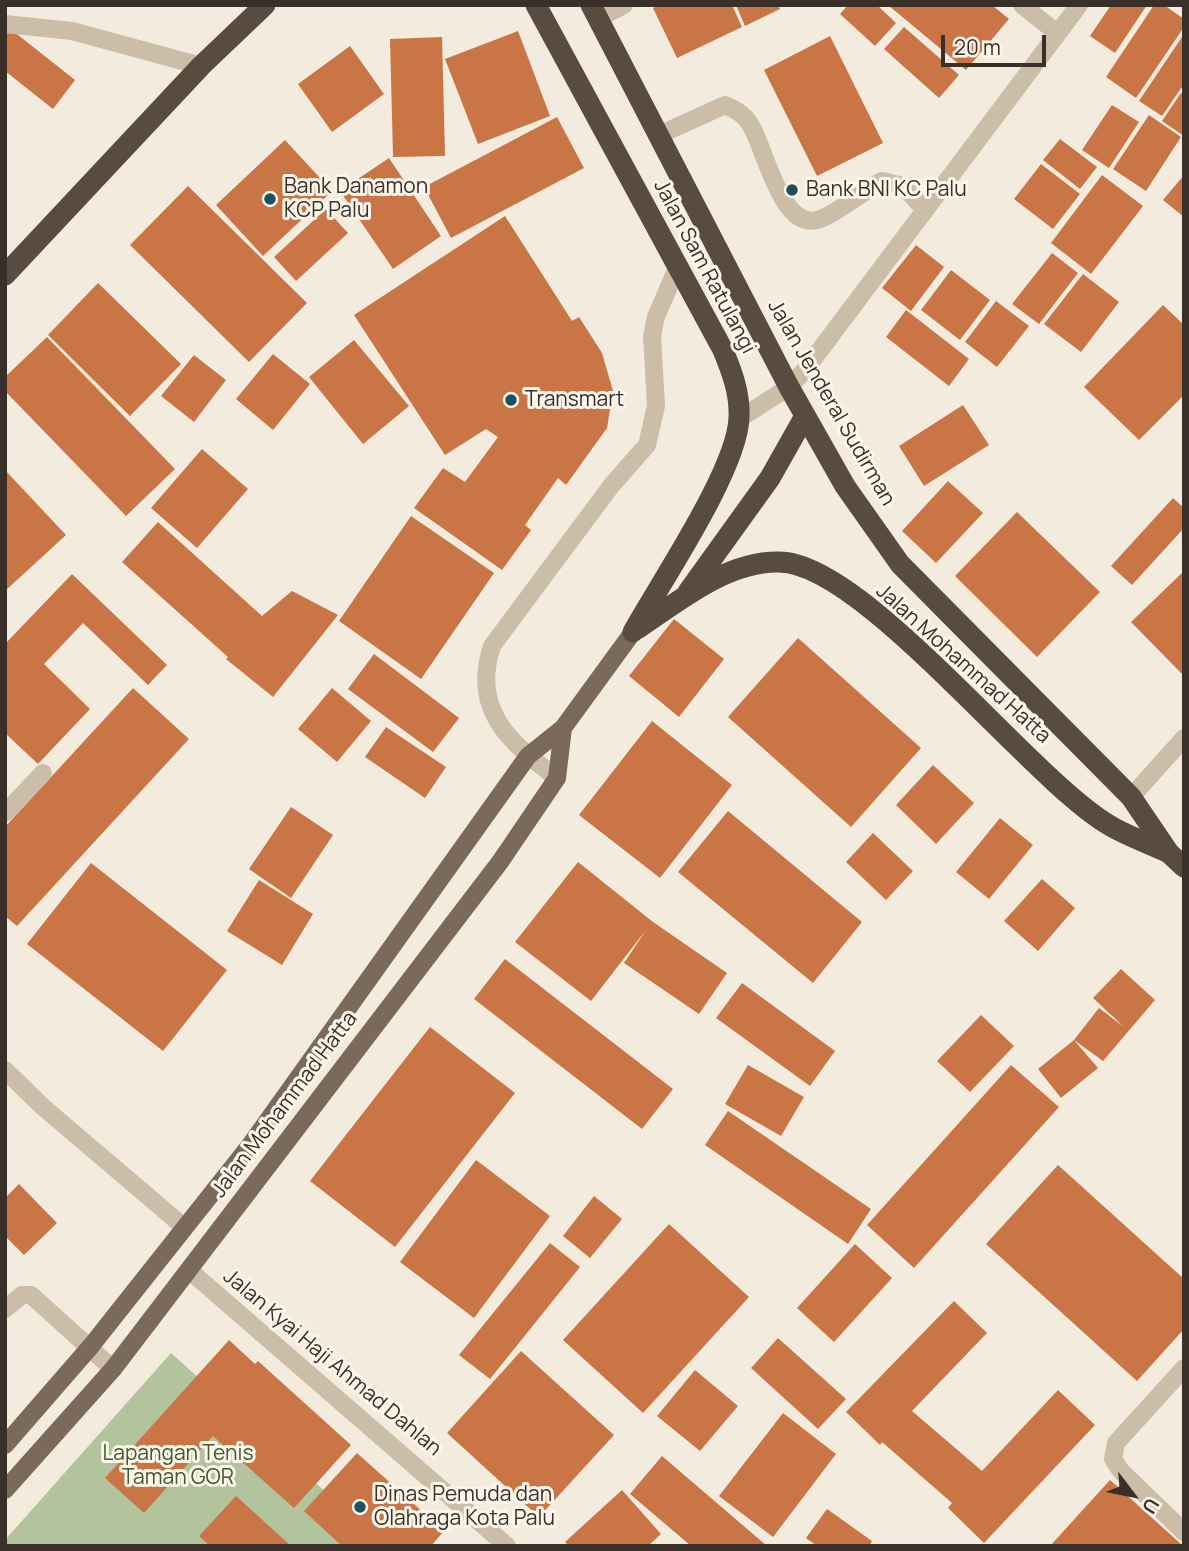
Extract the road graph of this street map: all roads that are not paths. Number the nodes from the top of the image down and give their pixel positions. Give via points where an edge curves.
1 (265, 5) edge
2 (536, 5) edge
3 (624, 5) edge
4 (1022, 5) edge
5 (1079, 5) edge
6 (595, 12) edge
7 (5, 24) edge
8 (1057, 33) junction
9 (201, 66) junction
10 (659, 135) junction
11 (925, 210) junction
12 (677, 268) junction
13 (5, 275) edge
14 (789, 387) junction
15 (805, 416) junction
16 (739, 419) junction
17 (685, 597) junction
18 (633, 632) junction
19 (563, 728) junction
20 (1184, 738) edge
21 (528, 756) junction
22 (43, 773) dead end
23 (557, 778) junction
24 (1131, 797) junction
25 (5, 813) edge
26 (1176, 860) edge
27 (5, 1070) edge
28 (184, 1227) junction
29 (190, 1271) junction
30 (5, 1309) edge
31 (91, 1346) junction
32 (1184, 1368) edge
33 (113, 1369) junction
34 (5, 1446) edge
35 (5, 1490) edge
36 (1184, 1532) edge
37 (507, 1546) edge

1 - 9 highway
2 - 12 highway, Jalan Sam Ratulangi
3 - 6 street
4 - 8 street
5 - 8 street
6 - 10 highway, Jalan Jenderal Sudirman
7 - 9 street via 72,31
8 - 11 street
9 - 13 highway
10 - 11 street via 725,106 741,112 751,125 785,205 801,219 817,220 882,181 903,186
10 - 14 highway, Jalan Jenderal Sudirman
11 - 14 street
12 - 16 highway, Jalan Sam Ratulangi via 723,350 737,385
12 - 21 street via 652,336 656,405 647,445 492,646 485,669 486,696 493,717
14 - 15 highway, Jalan Jenderal Sudirman
14 - 16 street
15 - 17 highway via 770,478
15 - 24 highway, Jalan Jenderal Sudirman via 845,486 900,564
16 - 18 highway, Jalan Sam Ratulangi via 719,482
17 - 18 highway, Jalan Mohammad Hatta
17 - 26 highway, Jalan Mohammad Hatta via 745,565 764,562 783,561 834,582 888,623 1047,774 1108,825
18 - 19 main road, Jalan Mohammad Hatta
19 - 21 main road, Jalan Mohammad Hatta
19 - 23 main road, Jalan Mohammad Hatta
20 - 24 street
21 - 23 street
21 - 28 main road, Jalan Mohammad Hatta via 251,1144
22 - 25 street
23 - 29 main road, Jalan Mohammad Hatta via 500,862
24 - 26 highway, Jalan Jenderal Sudirman
27 - 28 street
28 - 31 main road, Jalan Mohammad Hatta
29 - 33 main road, Jalan Mohammad Hatta
29 - 37 street, Jalan Kyai Haji Ahmad Dahlan
30 - 31 street via 22,1295 31,1295
31 - 33 street
31 - 34 main road, Jalan Mohammad Hatta
32 - 36 street via 1116,1443 1113,1458
33 - 35 main road, Jalan Mohammad Hatta

